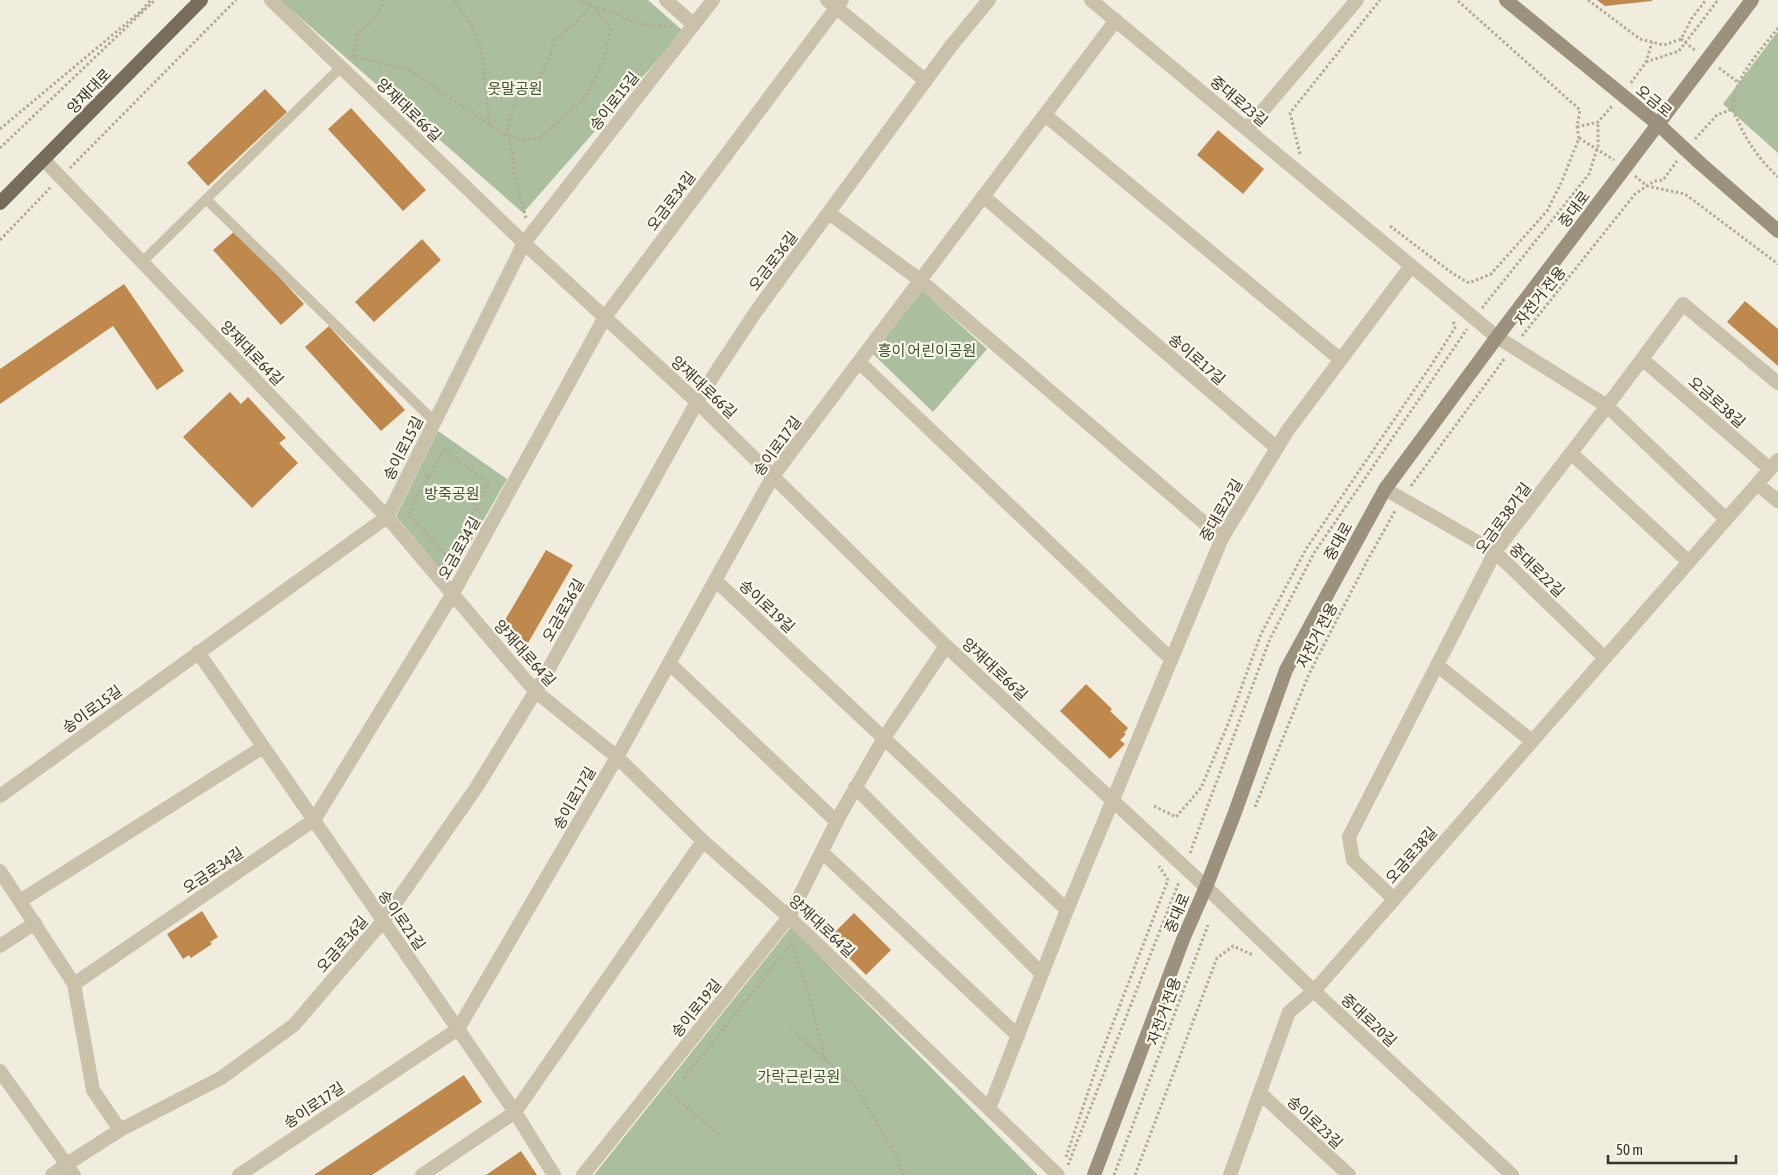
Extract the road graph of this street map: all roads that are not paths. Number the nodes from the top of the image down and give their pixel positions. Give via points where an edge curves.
1 (201, 0) edge
2 (271, 0) edge
3 (666, 0) edge
4 (713, 0) edge
5 (989, 0) edge
6 (1091, 0) edge
7 (1357, 0) edge
8 (1506, 0) edge
9 (1752, 0) edge
10 (835, 2) edge
11 (1116, 20) junction
12 (694, 25) junction
13 (341, 67) junction
14 (926, 81) junction
15 (1045, 115) junction
16 (1658, 125) junction
17 (1247, 129) junction
18 (44, 160) junction
19 (983, 196) junction
20 (207, 200) junction
21 (0, 203) edge
22 (829, 212) junction
23 (1778, 230) edge
24 (527, 238) junction
25 (143, 261) junction
26 (1411, 266) junction
27 (920, 280) junction
28 (605, 317) junction
29 (1498, 337) junction
30 (1642, 359) junction
31 (1340, 360) junction
32 (859, 362) junction
33 (1778, 384) edge
34 (697, 402) junction
35 (1607, 406) junction
36 (434, 421) junction
37 (1276, 448) junction
38 (1571, 453) junction
39 (1774, 464) edge
40 (773, 476) junction
41 (1757, 484) junction
42 (1385, 489) junction
43 (1778, 501) edge
44 (387, 517) junction
45 (1726, 519) junction
46 (1222, 538) junction
47 (1495, 552) junction
48 (1689, 562) junction
49 (715, 580) junction
50 (452, 595) junction
51 (946, 646) junction
52 (198, 652) junction
53 (1605, 658) junction
54 (1171, 659) junction
55 (669, 663) junction
56 (1437, 664) junction
57 (535, 691) junction
58 (884, 738) junction
59 (1532, 741) junction
60 (263, 747) junction
61 (617, 757) junction
62 (855, 787) junction
63 (0, 796) edge
64 (1113, 800) junction
65 (314, 820) junction
66 (837, 822) junction
67 (703, 840) junction
68 (822, 852) junction
69 (0, 871) edge
70 (1206, 886) junction
71 (1394, 899) junction
72 (20, 901) junction
73 (1067, 910) junction
74 (790, 917) junction
75 (384, 921) junction
76 (35, 923) junction
77 (0, 946) edge
78 (1042, 974) junction
79 (74, 984) junction
80 (1314, 991) junction
81 (458, 1029) junction
82 (1018, 1036) junction
83 (0, 1071) edge
84 (1260, 1093) junction
85 (989, 1109) junction
86 (515, 1112) junction
87 (120, 1130) junction
88 (70, 1170) edge
89 (52, 1175) edge
90 (239, 1175) edge
91 (422, 1175) edge
92 (554, 1175) edge
93 (584, 1175) edge
94 (1058, 1175) edge
95 (1094, 1175) edge
96 (1230, 1175) edge
97 (1349, 1175) edge
98 (1512, 1175) edge

1 - 18 main road, 양재대로
2 - 13 street, 양재대로66길
3 - 12 street
4 - 12 street, 송이로15길
5 - 14 street, 오금로36길
6 - 11 street, 중대로23길
7 - 17 street
8 - 16 main road, 오금로
9 - 16 main road, 중대로
10 - 14 street
10 - 28 street, 오금로34길
11 - 15 street, 송이로17길
11 - 17 street, 중대로23길
12 - 24 street, 송이로15길
13 - 20 lane
13 - 24 street, 양재대로66길
14 - 22 street, 오금로36길
15 - 19 street, 송이로17길
15 - 31 street
16 - 23 main road, 오금로
16 - 29 main road, 중대로
17 - 26 street, 중대로23길
18 - 21 main road, 양재대로
18 - 25 street, 양재대로64길
19 - 27 street, 송이로17길
19 - 37 street, 송이로17길
20 - 25 lane
20 - 36 lane
22 - 27 street
22 - 34 street, 오금로36길 via 757,310
24 - 28 street, 양재대로66길
24 - 36 street, 송이로15길
25 - 44 street, 양재대로64길
26 - 29 street, 중대로23길
26 - 31 street, 중대로23길
27 - 32 street, 송이로17길
27 - 46 street
28 - 34 street, 양재대로66길
28 - 50 street, 오금로34길
29 - 35 street, 중대로23길
29 - 42 main road, 중대로
30 - 33 street, 오금로38가길 via 1682,304
30 - 35 street, 오금로38가길
30 - 39 street, 오금로38길
31 - 37 street, 중대로23길
32 - 40 street, 송이로17길
32 - 54 street
34 - 40 street, 양재대로66길
34 - 57 street, 오금로36길
35 - 38 street, 오금로38가길
35 - 45 street
36 - 44 street, 송이로15길
37 - 46 street, 중대로23길
38 - 47 street, 오금로38가길
38 - 48 street
39 - 41 street, 오금로38길
40 - 49 street, 송이로17길
40 - 51 street, 양재대로66길
41 - 43 street
41 - 45 street, 오금로38길
42 - 47 street, 중대로22길
42 - 70 main road, 중대로 via 1286,670
44 - 50 street, 양재대로64길
44 - 52 street, 송이로15길
45 - 48 street, 오금로38길
46 - 54 street, 중대로23길
47 - 53 street, 중대로22길
47 - 56 street, 오금로38가길
48 - 53 street, 오금로38길
49 - 55 street, 송이로17길
49 - 58 street, 송이로19길
50 - 57 street, 양재대로64길
50 - 65 street, 오금로34길
51 - 58 street, 송이로19길
51 - 64 street, 양재대로66길
52 - 60 street, 송이로21길
52 - 63 street, 송이로15길
53 - 59 street, 오금로38길
54 - 64 street, 중대로23길
55 - 61 street, 송이로17길
55 - 66 street
56 - 59 street
56 - 71 street, 오금로38가길 via 1349,837 1352,860
57 - 61 street, 양재대로64길
57 - 75 street, 오금로36길 via 476,788
58 - 62 street, 송이로19길
58 - 73 street, 송이로19길
59 - 71 street, 오금로38길
60 - 65 street, 송이로21길
60 - 72 street
61 - 67 street, 양재대로64길
61 - 81 street, 송이로17길
62 - 66 street, 송이로19길
62 - 78 street
64 - 70 street, 양재대로66길
64 - 73 street
65 - 75 street, 송이로21길
65 - 79 street, 오금로34길
66 - 68 street, 송이로19길
67 - 74 street, 양재대로64길
67 - 86 street
68 - 74 street, 송이로19길
68 - 82 street
69 - 72 street
70 - 80 street, 중대로20길
70 - 95 main road, 중대로 via 1180,946
71 - 80 street, 오금로38길
72 - 76 street
73 - 78 street
74 - 85 street, 양재대로64길
74 - 93 street, 송이로19길
75 - 81 street, 송이로21길
75 - 87 street, 오금로36길 via 294,1025 221,1078
76 - 77 street
76 - 79 street
78 - 82 street
79 - 87 street via 93,1090
80 - 84 street via 1289,1012
80 - 98 street, 중대로20길
81 - 86 street, 송이로21길
81 - 90 street, 송이로17길
82 - 85 street
83 - 88 street
84 - 96 street
84 - 97 street, 송이로23길
85 - 94 street, 양재대로64길
86 - 91 street
86 - 92 street, 송이로21길
87 - 88 street, 오금로36길
88 - 89 street, 오금로36길

